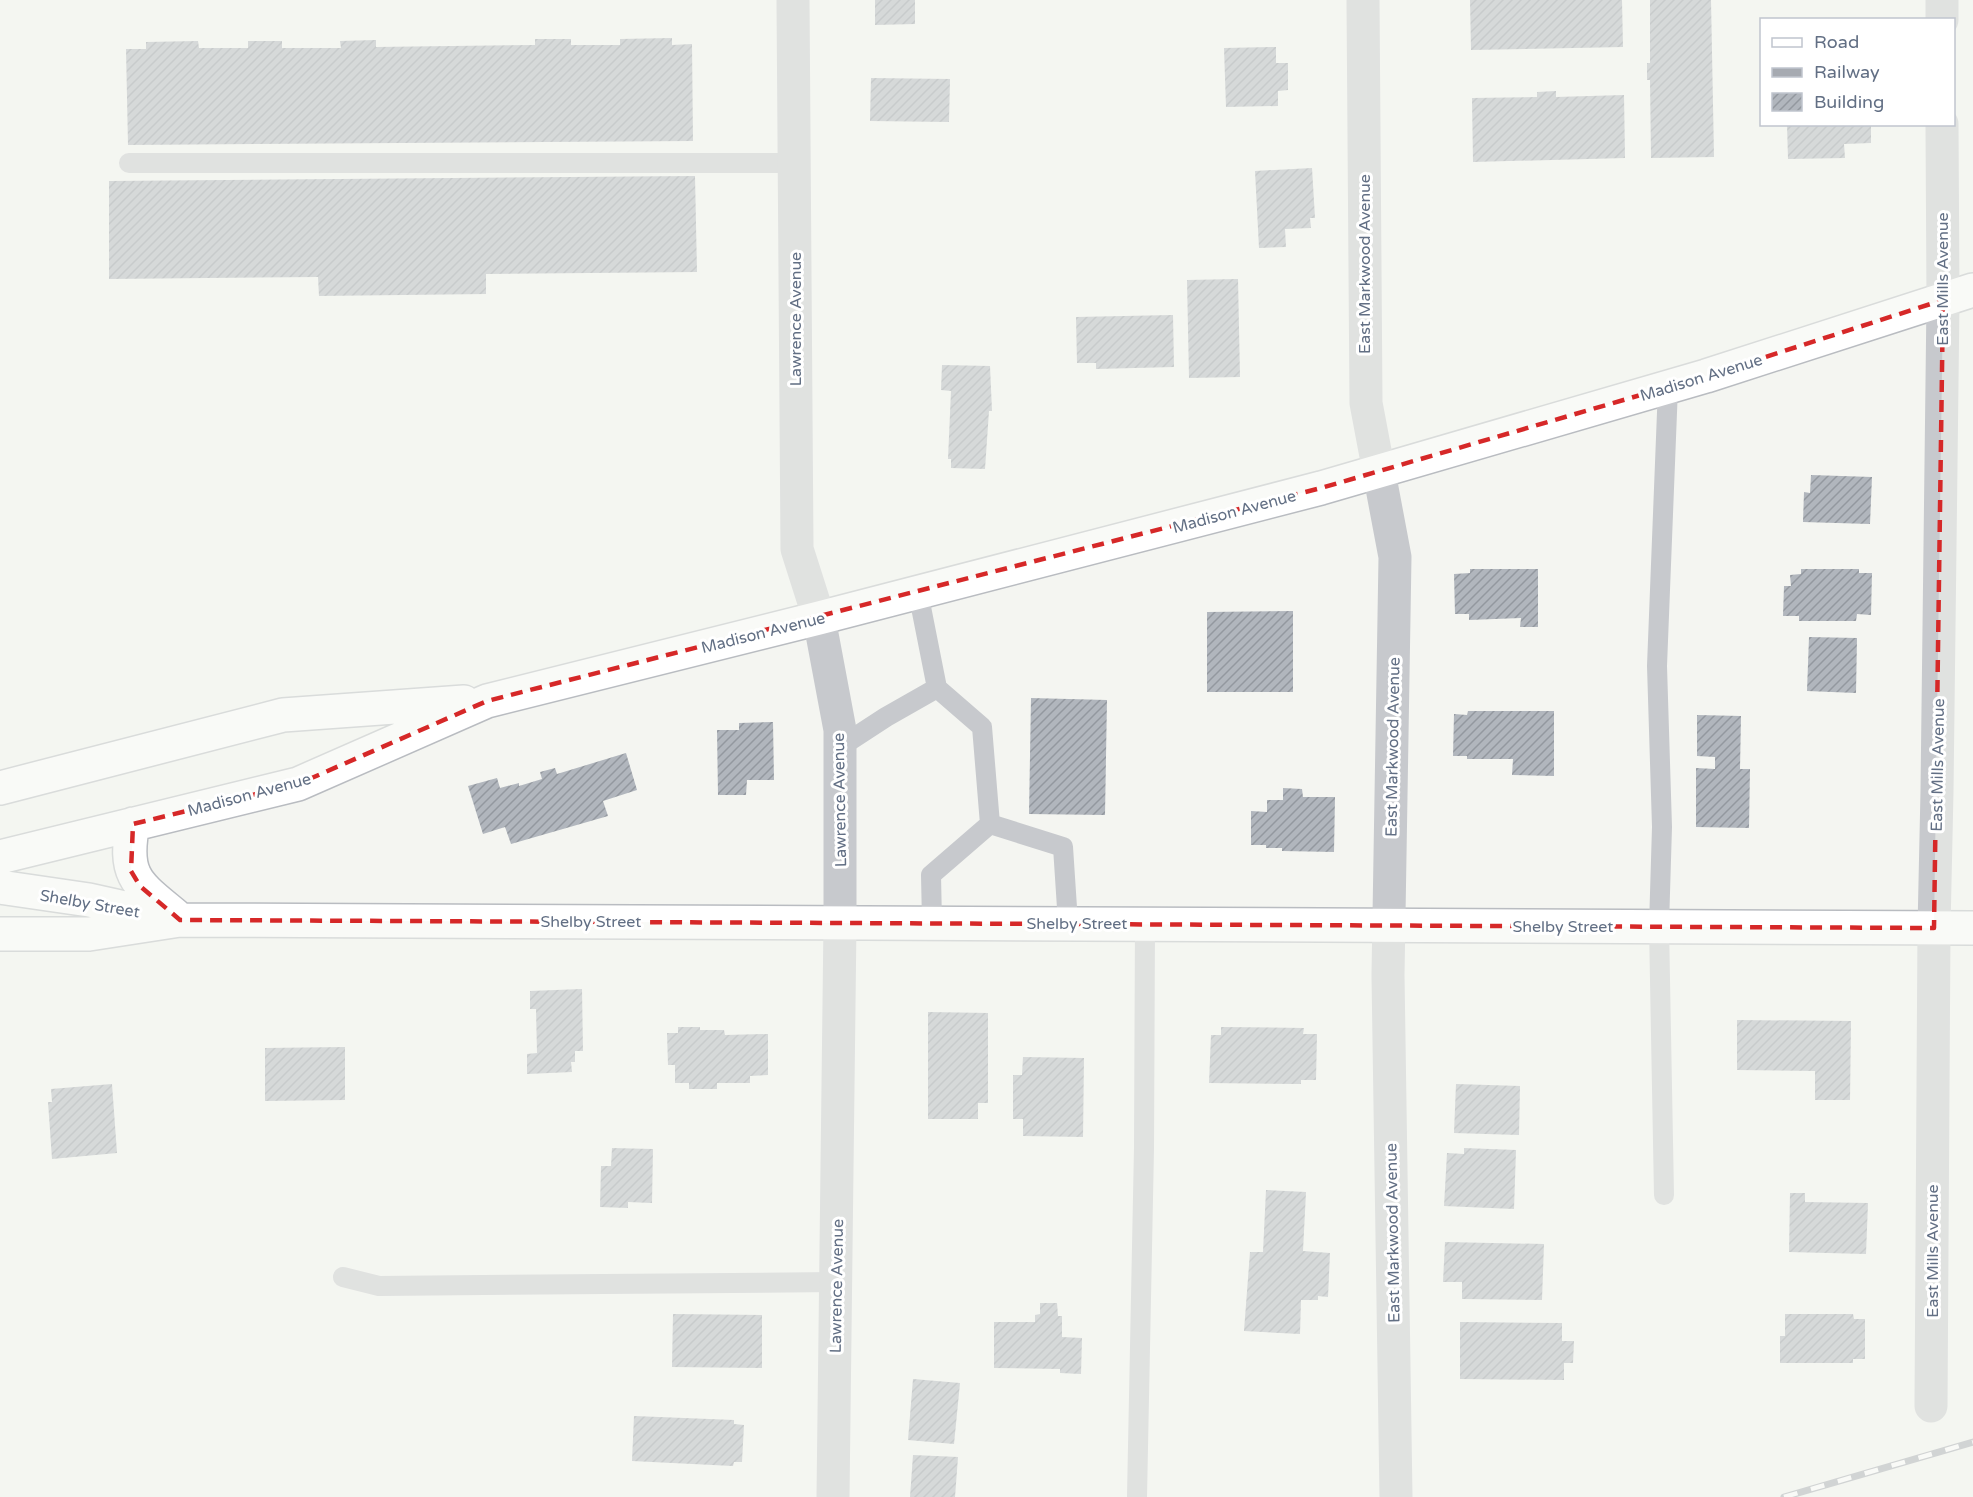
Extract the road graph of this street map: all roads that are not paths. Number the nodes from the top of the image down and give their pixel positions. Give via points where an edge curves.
1 (793, 0) edge
2 (1363, 0) edge
3 (1942, 0) edge
4 (1942, 18) edge
5 (1942, 126) edge
6 (129, 162) dead end
7 (794, 163) junction
8 (1958, 295) edge
9 (1668, 387) junction
10 (1378, 472) junction
11 (918, 592) junction
12 (819, 618) junction
13 (937, 688) junction
14 (487, 701) junction
15 (840, 747) junction
16 (0, 788) edge
17 (132, 824) junction
18 (990, 824) junction
19 (0, 857) edge
20 (0, 887) edge
21 (180, 920) junction
22 (840, 922) junction
23 (932, 922) junction
24 (1068, 923) junction
25 (1145, 924) junction
26 (1390, 925) junction
27 (1659, 926) junction
28 (1934, 928) junction
29 (1973, 928) edge
30 (0, 934) edge
31 (1664, 1195) dead end
32 (343, 1277) dead end
33 (836, 1282) junction
34 (1931, 1406) dead end
35 (833, 1497) edge
36 (1137, 1497) edge
37 (1396, 1497) edge

1 - 7 street, Lawrence Avenue
2 - 10 street, East Markwood Avenue via 1366,403
3 - 4 street
5 - 8 street, East Mills Avenue
6 - 7 lane
7 - 12 street, Lawrence Avenue via 797,549
8 - 9 main road, Madison Avenue
8 - 28 street, East Mills Avenue
9 - 10 main road, Madison Avenue
9 - 27 lane via 1657,666 1662,827
10 - 11 main road, Madison Avenue
10 - 26 street, East Markwood Avenue via 1395,557
11 - 12 main road, Madison Avenue
11 - 13 lane
12 - 14 main road, Madison Avenue
12 - 15 street, Lawrence Avenue
13 - 15 lane
13 - 18 lane via 982,727
14 - 16 main road, Madison Avenue via 283,715
14 - 17 main road, Madison Avenue via 298,784
15 - 22 street, Lawrence Avenue
17 - 19 main road, Madison Avenue
17 - 21 main road via 128,856 131,871 140,886
18 - 23 lane via 932,875
18 - 24 lane via 1064,847
20 - 21 main road, Shelby Street via 89,900
21 - 22 main road, Shelby Street
21 - 30 main road, Shelby Street via 89,934
22 - 23 main road, Shelby Street
22 - 33 street, Lawrence Avenue
23 - 24 main road, Shelby Street
24 - 25 main road, Shelby Street
25 - 26 main road, Shelby Street
25 - 36 lane
26 - 27 main road, Shelby Street
26 - 37 street, East Markwood Avenue
27 - 28 main road, Shelby Street
27 - 31 lane
28 - 29 main road, Shelby Street
28 - 34 street, East Mills Avenue
32 - 33 lane via 378,1286
33 - 35 street, Lawrence Avenue

